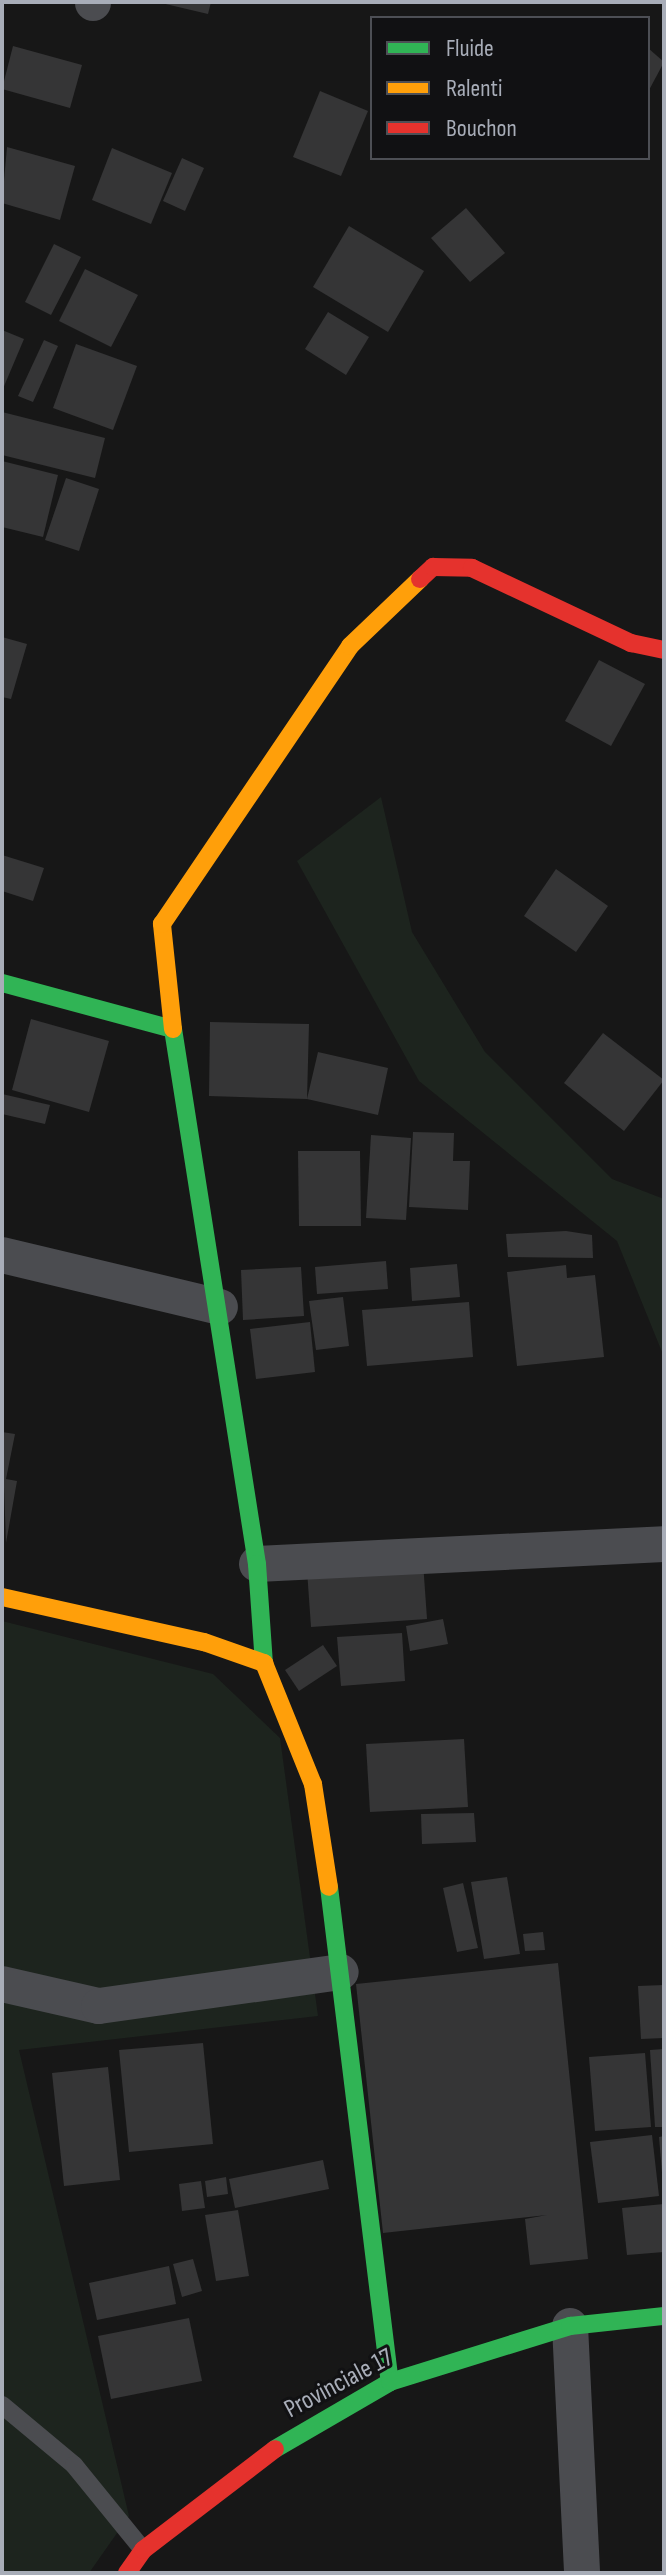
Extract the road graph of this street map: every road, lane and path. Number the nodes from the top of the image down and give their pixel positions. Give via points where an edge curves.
1 (664, 650) edge
2 (2, 983) edge
3 (173, 1029) junction
4 (2, 1255) edge
5 (220, 1307) junction
6 (664, 1544) edge
7 (257, 1564) junction
8 (2, 1597) edge
9 (264, 1663) junction
10 (341, 1972) junction
11 (2, 1984) edge
12 (664, 2316) edge
13 (570, 2326) junction
14 (390, 2382) junction
15 (2, 2405) edge
16 (143, 2550) junction
17 (127, 2573) edge
18 (582, 2573) edge

1 - 3 street via 631,643 472,568 433,567 350,646 162,924
2 - 3 street
3 - 5 street
4 - 5 street
5 - 7 street
6 - 7 street
7 - 9 street
8 - 9 street via 204,1642
9 - 10 street via 313,1784
10 - 11 street via 99,2006
10 - 14 street via 352,2117
12 - 13 street, Provinciale 17
13 - 14 street, Provinciale 17
13 - 18 street
14 - 16 street, Provinciale 17 via 258,2459
15 - 16 lane via 74,2465
16 - 17 street, Provinciale 17

